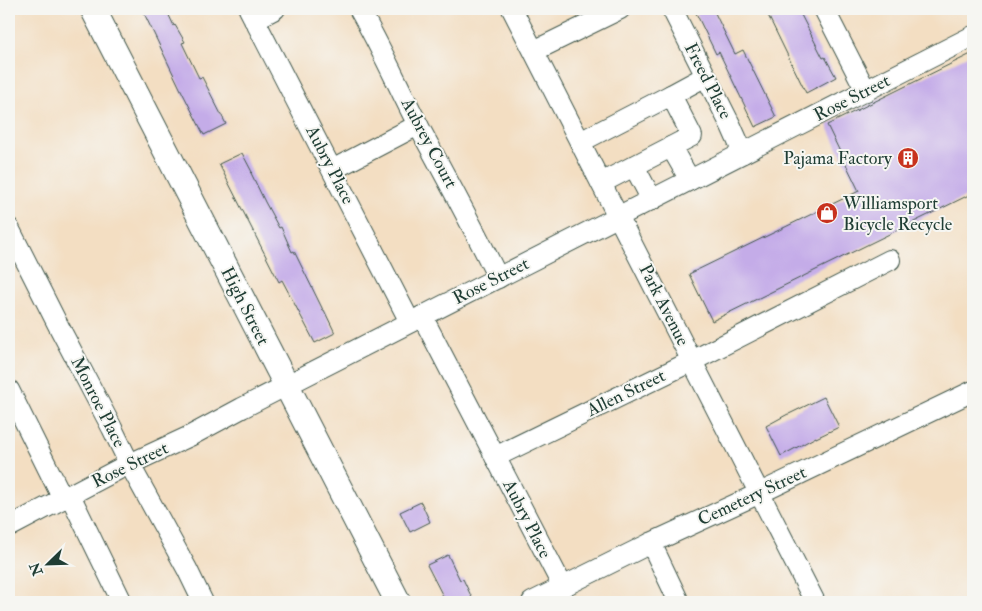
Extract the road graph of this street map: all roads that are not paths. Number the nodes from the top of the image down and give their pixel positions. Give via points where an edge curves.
1 (93, 9) edge
2 (275, 9) edge
3 (359, 9) edge
4 (512, 9) edge
5 (620, 9) edge
6 (672, 9) edge
7 (824, 9) edge
8 (252, 14) edge
9 (973, 36) edge
10 (534, 51) junction
11 (706, 76) junction
12 (866, 91) junction
13 (671, 96) junction
14 (418, 124) junction
15 (580, 142) junction
16 (671, 147) junction
17 (744, 153) junction
18 (634, 166) junction
19 (332, 170) junction
20 (690, 180) junction
21 (601, 183) junction
22 (652, 200) junction
23 (618, 217) junction
24 (9, 228) edge
25 (890, 260) dead end
26 (498, 278) junction
27 (416, 319) junction
28 (692, 361) junction
29 (286, 385) junction
30 (9, 390) edge
31 (973, 391) edge
32 (495, 457) junction
33 (130, 465) junction
34 (760, 493) junction
35 (67, 497) junction
36 (9, 527) edge
37 (651, 543) junction
38 (563, 587) junction
39 (122, 602) edge
40 (203, 602) edge
41 (398, 602) edge
42 (532, 602) edge
43 (679, 602) edge
44 (815, 602) edge

1 - 29 main road, High Street
2 - 8 street
3 - 14 street, Aubrey Court
4 - 10 street, Park Avenue
5 - 10 street
6 - 11 street, Freed Place
7 - 12 street
8 - 19 street, Aubry Place
9 - 12 street, Rose Street
10 - 15 street, Park Avenue
11 - 13 street
11 - 17 street, Freed Place
12 - 17 street, Rose Street
13 - 15 street
13 - 16 street via 692,136
14 - 19 street
14 - 26 street, Aubrey Court
15 - 21 street, Park Avenue
16 - 18 street
16 - 20 street
17 - 20 street, Rose Street
18 - 21 street
18 - 22 street
19 - 27 street, Aubry Place
20 - 22 street, Rose Street
21 - 23 street, Park Avenue
22 - 23 street, Rose Street
23 - 26 street, Rose Street
23 - 28 street, Park Avenue
24 - 33 street, Monroe Place
25 - 28 street, Allen Street
26 - 27 street, Rose Street
27 - 29 street, Rose Street
27 - 32 street, Aubry Place
28 - 32 street, Allen Street
28 - 34 street, Park Avenue
29 - 33 street, Rose Street
29 - 41 main road, High Street
30 - 35 street
31 - 34 street, Cemetery Street
32 - 38 street, Aubry Place
33 - 35 street, Rose Street
33 - 40 street, Monroe Place
34 - 37 street, Cemetery Street
34 - 44 street, Park Avenue
35 - 36 street, Rose Street
35 - 39 street
37 - 38 street, Cemetery Street
37 - 43 street
38 - 42 street, Cemetery Street

